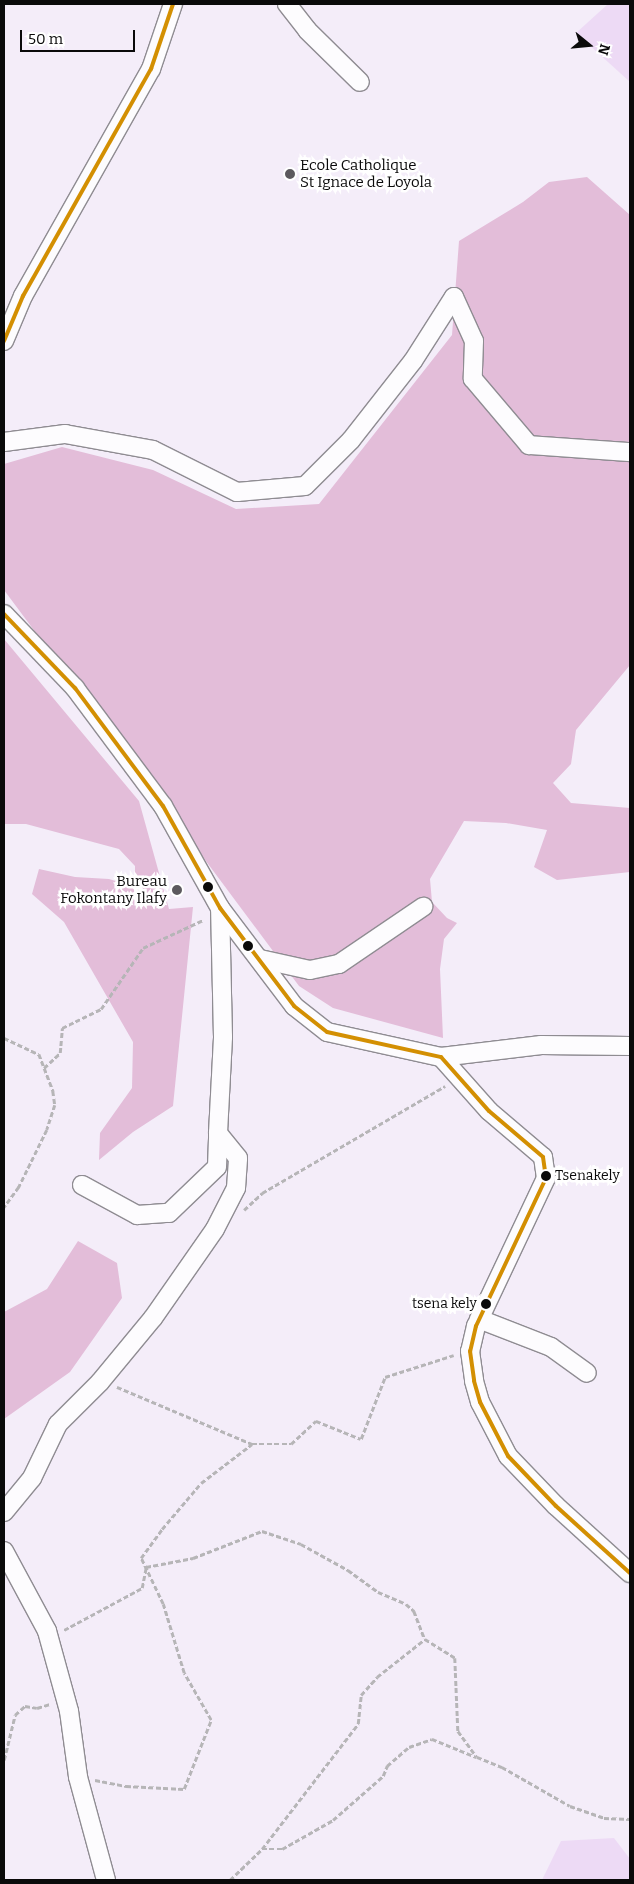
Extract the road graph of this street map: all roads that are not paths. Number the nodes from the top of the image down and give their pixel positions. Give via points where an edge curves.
1 (173, 4) edge
2 (287, 4) edge
3 (360, 82) dead end
4 (4, 340) edge
5 (4, 442) edge
6 (630, 452) edge
7 (4, 614) edge
8 (423, 907) dead end
9 (220, 908) junction
10 (260, 960) junction
11 (630, 1046) edge
12 (440, 1057) junction
13 (218, 1133) junction
14 (82, 1185) dead end
15 (479, 1319) junction
16 (587, 1373) dead end
17 (4, 1512) edge
18 (4, 1551) edge
19 (630, 1573) edge
20 (106, 1880) edge

1 - 4 street via 152,69 23,296
2 - 3 street via 307,30
5 - 6 street via 65,434 153,450 237,492 304,486 351,440 413,361 454,297 474,341 473,379 528,445
7 - 9 street via 75,688 163,806
8 - 10 street via 339,964 310,970
9 - 10 street
9 - 13 street via 223,1037
10 - 12 street via 294,1006 327,1032
11 - 12 street via 541,1045
12 - 15 street via 489,1111 543,1157 546,1178
13 - 14 street via 217,1167 168,1213 137,1215
13 - 17 street via 238,1158 236,1188 215,1229 153,1318 100,1382 58,1424 32,1478
15 - 16 street via 551,1347
15 - 19 street via 470,1351 480,1402 508,1456 556,1506
18 - 20 street via 49,1639 66,1699 78,1777

